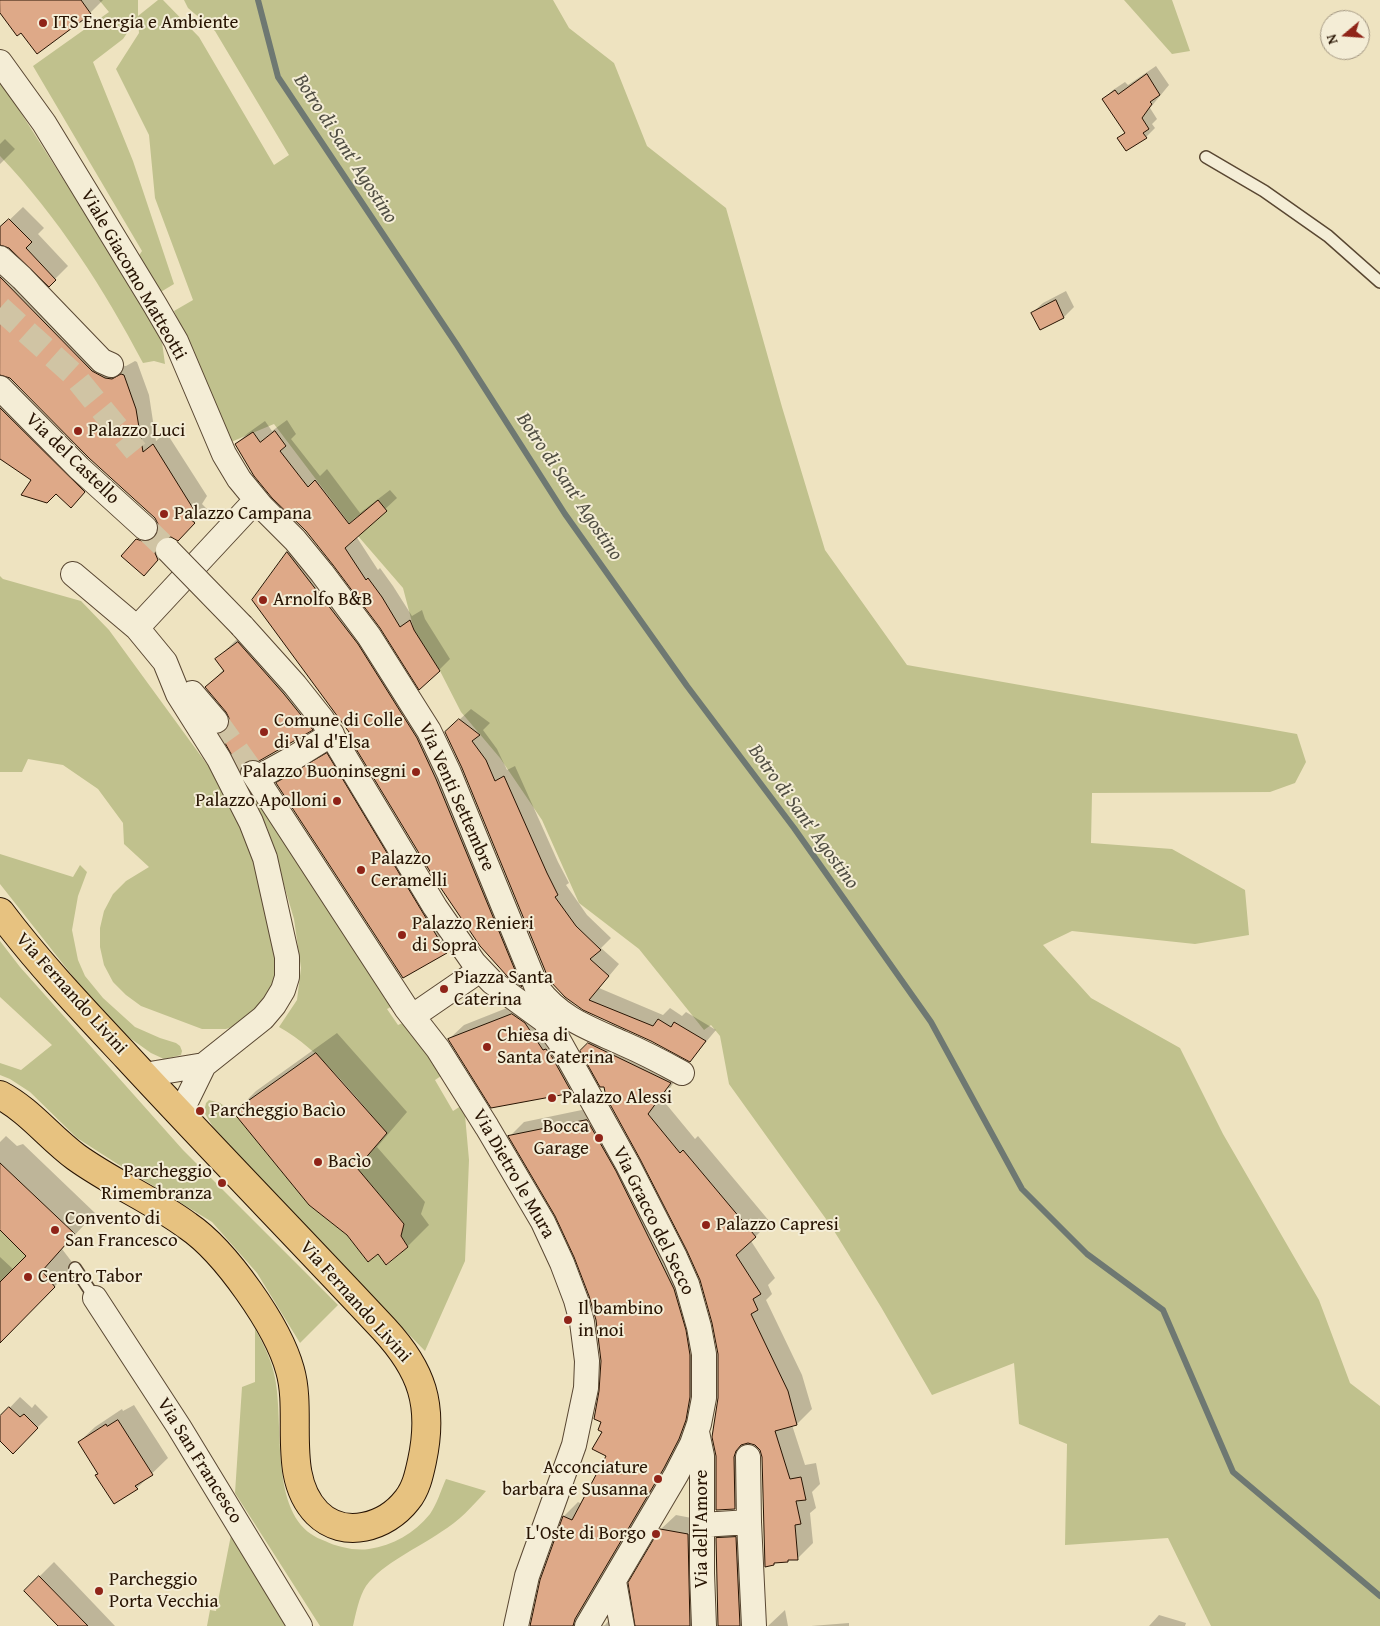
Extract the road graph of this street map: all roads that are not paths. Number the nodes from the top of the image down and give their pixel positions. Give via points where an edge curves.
1 (0, 62) edge
2 (1206, 157) dead end
3 (0, 258) edge
4 (1380, 282) edge
5 (111, 365) dead end
6 (0, 388) edge
7 (256, 500) junction
8 (145, 528) tunnel mouth
9 (168, 550) tunnel mouth
10 (73, 574) dead end
11 (137, 628) junction
12 (164, 662) junction
13 (216, 721) tunnel mouth
14 (332, 734) junction
15 (0, 912) edge
16 (480, 970) junction
17 (537, 988) junction
18 (413, 1016) junction
19 (544, 1020) junction
20 (204, 1065) junction
21 (682, 1073) dead end
22 (144, 1075) junction
23 (0, 1095) edge
24 (180, 1114) junction
25 (75, 1268) dead end
26 (95, 1298) joint
27 (697, 1432) junction
28 (748, 1457) dead end
29 (749, 1522) junction
30 (702, 1525) junction
31 (614, 1581) junction
32 (300, 1626) edge
33 (516, 1626) edge
34 (587, 1626) edge
35 (622, 1626) edge
36 (704, 1626) edge
37 (754, 1626) edge

1 - 7 street, Viale Giacomo Matteotti via 44,123 155,305 176,341 224,454
2 - 4 lane via 1264,191 1328,236
3 - 5 street via 102,361
6 - 8 street, Via del Castello via 79,468
7 - 11 street
7 - 17 street, Via Venti Settembre via 322,573 369,636 429,731
9 - 14 street, bridge via 242,626 307,699
10 - 11 street
11 - 12 street
12 - 13 street
12 - 20 street via 178,694 216,752 251,822 267,867 284,944 287,977 269,1013
14 - 16 street via 439,913
14 - 18 street, Via Dietro le Mura via 296,757 255,775
15 - 22 main road, Via Fernando Livini via 51,975
16 - 18 street
16 - 19 street
17 - 19 street, Via Venti Settembre
17 - 21 street via 573,1021
18 - 33 street, Via Dietro le Mura via 460,1082 532,1203 568,1278 582,1322 588,1374 578,1429 527,1576
19 - 27 street, Via Gracco del Secco via 563,1046 587,1090 687,1284 699,1327 705,1366 704,1406
20 - 22 street
20 - 24 street
22 - 24 main road, Via Fernando Livini
23 - 24 main road, Via Fernando Livini via 86,1164 191,1228 221,1255 268,1322 288,1364 294,1397 297,1465 308,1502 322,1518 336,1525 360,1528 379,1523 407,1500 421,1466 426,1420 424,1396 416,1372 384,1329
25 - 26 lane
26 - 32 street, Via San Francesco via 179,1427
27 - 30 street, Via dell'Amore via 702,1456
27 - 31 street, Via Gracco del Secco via 676,1475
28 - 29 street
29 - 30 street
29 - 37 street
30 - 36 street, Via dell'Amore
31 - 34 street, Via Gracco del Secco
31 - 35 street

